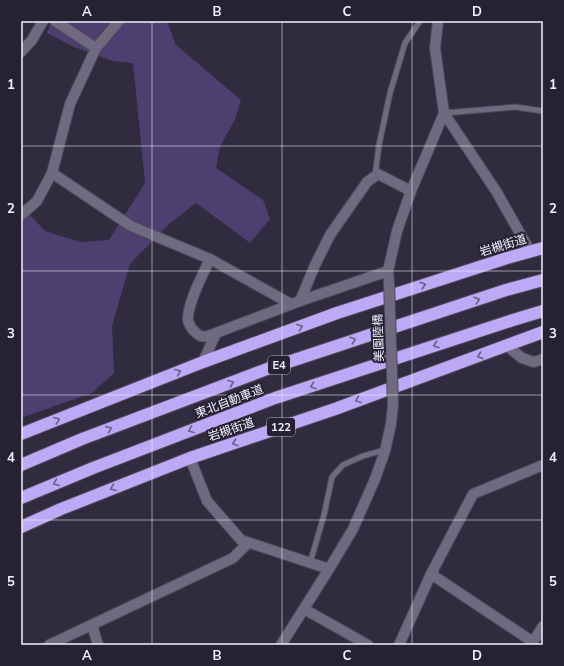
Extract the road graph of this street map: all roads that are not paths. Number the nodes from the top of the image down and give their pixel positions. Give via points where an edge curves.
1 (43, 21) edge
2 (55, 21) edge
3 (119, 21) edge
4 (420, 21) edge
5 (438, 21) edge
6 (96, 48) junction
7 (21, 52) edge
8 (543, 111) edge
9 (444, 113) junction
10 (52, 173) junction
11 (375, 176) junction
12 (411, 190) junction
13 (21, 215) edge
14 (543, 248) edge
15 (530, 251) junction
16 (210, 259) junction
17 (388, 271) junction
18 (543, 280) edge
19 (295, 303) junction
20 (543, 311) edge
21 (543, 332) edge
22 (216, 333) junction
23 (507, 346) junction
24 (543, 359) edge
25 (203, 362) junction
26 (21, 434) edge
27 (385, 449) junction
28 (190, 458) junction
29 (21, 465) edge
30 (543, 465) edge
31 (21, 498) edge
32 (21, 527) edge
33 (248, 543) junction
34 (310, 563) junction
35 (329, 569) junction
36 (432, 574) junction
37 (304, 609) junction
38 (92, 625) junction
39 (543, 626) edge
40 (49, 645) edge
41 (98, 645) edge
42 (281, 645) edge
43 (368, 645) edge
44 (399, 645) edge

1 - 7 street via 32,40
2 - 6 street
3 - 6 street
4 - 11 lane via 405,43 390,93
5 - 9 street via 435,48
6 - 10 street via 70,104
8 - 9 lane via 515,107
9 - 12 street, 美園陸橋
9 - 15 street via 496,191
10 - 13 street via 37,201
10 - 16 street via 131,226
11 - 12 street via 378,174
11 - 19 street via 367,182 330,235
12 - 17 street, 美園陸橋 via 396,231
14 - 15 highway, 岩槻街道
25 -> 15 highway, 岩槻街道 via 337,313
16 - 19 street
16 - 22 street via 191,302 188,320 191,329 198,335
17 - 19 street
17 - 27 street, 美園陸橋, bridge via 393,405
29 -> 18 highway, 東北自動車道 / E4 via 82,439 267,369
19 - 22 street
20 -> 31 highway, 東北自動車道 via 275,398
21 - 23 highway, 岩槻街道 / 122
22 - 25 street
23 - 24 street via 522,358 534,362
23 -> 28 highway, 岩槻街道 / 122 via 335,409
26 -> 25 highway, 岩槻街道
27 - 34 lane via 343,465 332,477
27 - 35 street, 美園陸橋 via 353,529
28 -> 32 highway, 岩槻街道 / 122
28 - 33 street via 207,501 241,540
30 - 36 street via 473,494
33 - 34 street
33 - 38 street via 233,558
34 - 35 street
35 - 37 street, 美園陸橋
36 - 39 street via 533,642
36 - 44 street
37 - 42 street, 美園陸橋
37 - 43 street
38 - 40 street
38 - 41 street

